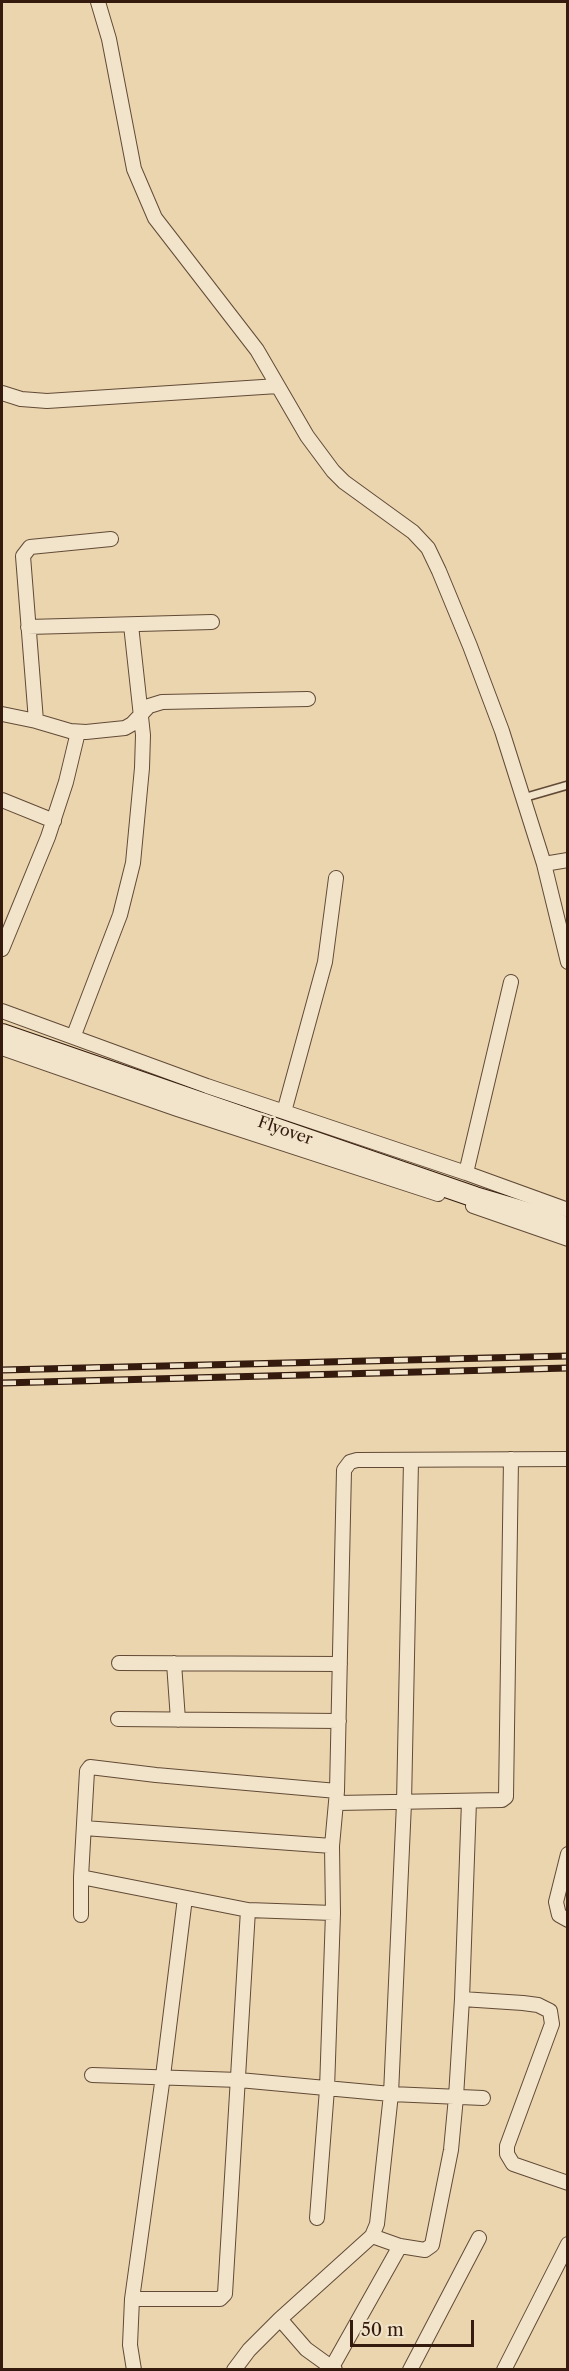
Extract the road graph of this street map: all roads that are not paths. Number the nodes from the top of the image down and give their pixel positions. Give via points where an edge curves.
1 (98, 2) edge
2 (278, 386) junction
3 (2, 393) edge
4 (111, 539) dead end
5 (212, 622) dead end
6 (131, 625) junction
7 (28, 627) junction
8 (308, 699) dead end
9 (142, 712) junction
10 (2, 714) edge
11 (36, 721) junction
12 (78, 732) junction
13 (567, 785) edge
14 (523, 798) junction
15 (2, 800) edge
16 (54, 821) junction
17 (567, 860) edge
18 (544, 864) junction
19 (336, 878) dead end
20 (2, 949) edge
21 (567, 962) edge
22 (511, 982) dead end
23 (2, 1011) edge
24 (2, 1034) edge
25 (74, 1035) junction
26 (2, 1048) edge
27 (284, 1112) junction
28 (466, 1173) junction
29 (567, 1210) edge
30 (567, 1228) edge
31 (567, 1239) edge
32 (511, 1459) junction
33 (567, 1459) edge
34 (411, 1461) junction
35 (119, 1663) dead end
36 (174, 1663) junction
37 (340, 1664) junction
38 (118, 1719) dead end
39 (178, 1720) junction
40 (339, 1722) junction
41 (337, 1797) junction
42 (469, 1801) junction
43 (404, 1803) junction
44 (84, 1828) junction
45 (332, 1846) junction
46 (567, 1854) edge
47 (81, 1877) junction
48 (184, 1898) junction
49 (249, 1910) junction
50 (333, 1913) junction
51 (81, 1915) dead end
52 (567, 1920) edge
53 (462, 1999) junction
54 (92, 2075) dead end
55 (163, 2076) junction
56 (239, 2080) junction
57 (327, 2089) junction
58 (391, 2094) junction
59 (456, 2097) junction
60 (483, 2098) dead end
61 (567, 2183) edge
62 (317, 2218) dead end
63 (372, 2236) junction
64 (479, 2238) dead end
65 (567, 2244) edge
66 (400, 2246) junction
67 (132, 2299) junction
68 (280, 2319) junction
69 (334, 2368) edge
70 (134, 2370) edge
71 (234, 2370) edge
72 (410, 2370) edge
73 (504, 2370) edge

1 - 2 street via 128,144 146,201 170,240 242,329
2 - 3 street via 47,401
2 - 14 street via 333,471 428,548 470,646
4 - 7 street via 30,547 24,552
5 - 6 street
6 - 7 street
6 - 9 street
7 - 11 street
8 - 9 street via 162,702 149,705
9 - 12 street via 125,728
9 - 25 street via 142,768 130,880
10 - 11 street
11 - 12 street
12 - 16 street
13 - 14 lane
14 - 18 street
15 - 16 street
16 - 20 street
17 - 18 street
18 - 21 street
19 - 27 street via 325,962
22 - 28 street
23 - 25 street
24 - 30 main road, Flyover
25 - 27 street
26 - 31 street
27 - 28 street
28 - 29 street
32 - 33 street
32 - 34 street
32 - 42 street via 507,1795 502,1800
34 - 37 street via 357,1460 344,1470
34 - 43 street
35 - 36 street
36 - 37 street
36 - 39 street
37 - 40 street
38 - 39 street
39 - 40 street
40 - 41 street
41 - 43 street
41 - 44 street via 94,1767 87,1771
41 - 45 street
42 - 43 street
42 - 53 street
43 - 58 street
44 - 45 street
44 - 47 street
45 - 50 street
46 - 52 street via 556,1902 559,1915
47 - 48 street
47 - 51 street
48 - 49 street
48 - 55 street
49 - 50 street
49 - 56 street
50 - 57 street
53 - 59 street
53 - 61 street via 523,2003 550,2011 552,2024 507,2154 513,2164
54 - 55 street
55 - 56 street
55 - 67 street
56 - 57 street
56 - 67 street via 224,2296
57 - 58 street
57 - 62 street
58 - 59 street
58 - 63 street via 377,2224
59 - 60 street
59 - 66 street via 451,2150 432,2245 425,2250
63 - 66 street
63 - 68 street
64 - 72 street
65 - 73 street
66 - 69 street
67 - 70 street via 130,2345
68 - 69 street via 306,2349
68 - 71 street

